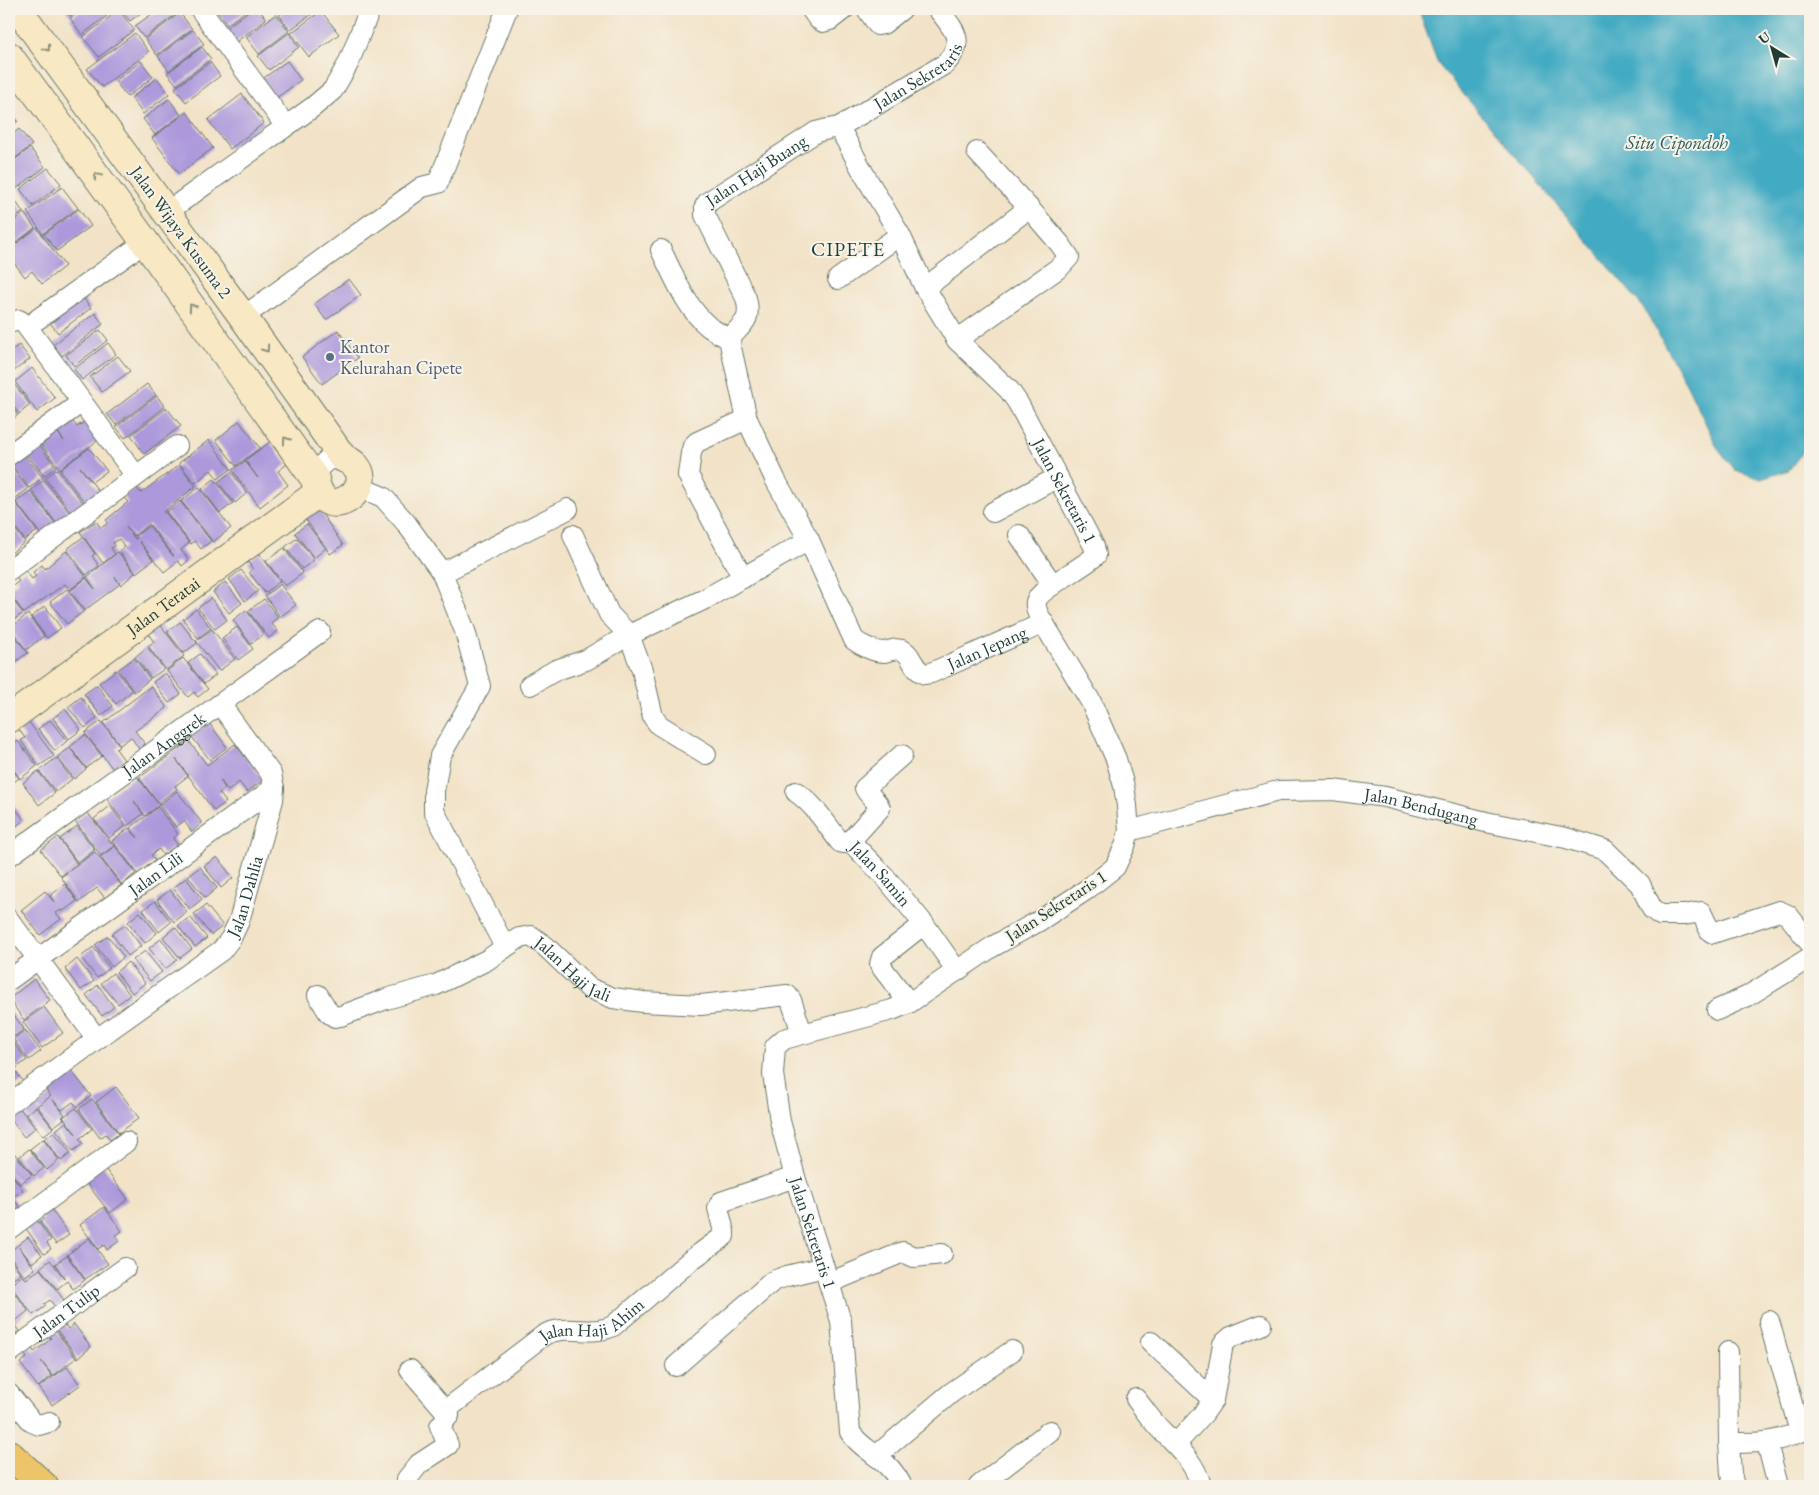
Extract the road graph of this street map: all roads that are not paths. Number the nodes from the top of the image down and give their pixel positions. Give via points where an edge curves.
1 (18, 9) edge
2 (200, 9) edge
3 (507, 9) edge
4 (811, 9) edge
5 (844, 9) edge
6 (867, 9) edge
7 (902, 9) edge
8 (938, 9) edge
9 (362, 14) edge
10 (9, 56) edge
11 (285, 126) junction
12 (839, 128) junction
13 (977, 152) dead end
14 (1029, 208) junction
15 (167, 212) junction
16 (900, 235) junction
17 (145, 242) junction
18 (661, 250) dead end
19 (838, 279) dead end
20 (925, 288) junction
21 (243, 317) junction
22 (38, 319) dead end
23 (9, 323) edge
24 (729, 339) junction
25 (957, 340) junction
26 (82, 402) junction
27 (747, 419) junction
28 (177, 446) dead end
29 (9, 455) edge
30 (342, 458) junction
31 (136, 476) junction
32 (1058, 477) junction
33 (317, 486) junction
34 (359, 487) junction
35 (568, 509) dead end
36 (993, 512) dead end
37 (573, 535) dead end
38 (1019, 535) dead end
39 (809, 540) junction
40 (9, 570) edge
41 (442, 573) junction
42 (743, 578) junction
43 (1053, 585) junction
44 (1044, 623) junction
45 (320, 632) dead end
46 (630, 635) junction
47 (530, 685) dead end
48 (220, 704) junction
49 (9, 719) edge
50 (706, 754) dead end
51 (902, 755) dead end
52 (274, 788) junction
53 (796, 792) dead end
54 (1129, 832) junction
55 (850, 841) junction
56 (9, 856) edge
57 (9, 920) edge
58 (924, 924) junction
59 (505, 947) junction
60 (1810, 955) edge
61 (38, 959) junction
62 (957, 972) junction
63 (9, 980) edge
64 (318, 995) dead end
65 (909, 1002) junction
66 (1717, 1010) dead end
67 (802, 1034) junction
68 (97, 1039) junction
69 (9, 1104) edge
70 (126, 1142) dead end
71 (795, 1177) junction
72 (9, 1229) edge
73 (942, 1254) dead end
74 (125, 1268) dead end
75 (827, 1275) junction
76 (1769, 1321) dead end
77 (1261, 1325) dead end
78 (1151, 1342) dead end
79 (1012, 1350) dead end
80 (1728, 1352) dead end
81 (9, 1353) edge
82 (676, 1366) dead end
83 (410, 1370) dead end
84 (9, 1394) edge
85 (1136, 1399) dead end
86 (1213, 1400) junction
87 (449, 1415) junction
88 (49, 1422) dead end
89 (1805, 1429) edge
90 (1050, 1431) dead end
91 (1729, 1443) junction
92 (1767, 1443) junction
93 (1176, 1444) junction
94 (9, 1454) edge
95 (876, 1456) junction
96 (407, 1485) edge
97 (44, 1486) edge
98 (902, 1486) edge
99 (979, 1486) edge
100 (1201, 1486) edge
101 (1734, 1486) edge
102 (1778, 1486) edge

1 -> 15 street, Jalan Wijaya Kusuma 2
2 - 11 street
3 - 21 street via 438,183 422,187
4 - 5 street via 818,19 826,22
6 - 7 street via 878,25
8 - 12 street, Jalan Sekretaris via 958,40 952,56 945,64
9 - 11 street via 348,64 334,90
17 -> 10 street, Jalan Wijaya Kusuma 2
11 - 15 street
12 - 16 street, Jalan Sekretaris 1
12 - 24 street, Jalan Haji Buang via 816,132 705,206 705,216 746,298 749,311
13 - 14 street
14 - 20 street
14 - 25 street via 1068,257 1060,267
15 - 21 street, Jalan Wijaya Kusuma 2
16 - 19 street
16 - 20 street, Jalan Sekretaris 1
17 - 22 street
33 -> 17 street, Jalan Wijaya Kusuma 2
18 - 24 street via 698,315
20 - 25 street, Jalan Sekretaris 1
21 -> 30 street, Jalan Wijaya Kusuma 2
23 - 26 street via 19,320 25,324
24 - 27 street
25 - 32 street, Jalan Sekretaris 1 via 1013,396
26 - 29 street
26 - 31 street
27 - 39 street
27 - 42 street via 697,442 691,453 688,475
28 - 31 street
30 - 33 street via 327,460 316,471
30 - 34 street, Jalan Wijaya Kusuma 2 via 357,469
31 - 40 street
32 - 36 street
32 - 43 street, Jalan Sekretaris 1 via 1096,555
33 - 34 street via 330,501 342,502 352,497
33 - 49 street, Jalan Teratai
34 - 41 street via 383,497
35 - 41 street
37 - 46 street via 609,614
38 - 43 street
39 - 42 street
39 - 44 street, Jalan Jepang via 854,640 882,652 903,650 919,672 931,673
41 - 59 street via 465,631 480,686 440,756 434,811
42 - 46 street
43 - 44 street, Jalan Sekretaris 1 via 1036,601 1038,614
44 - 54 street, Jalan Sekretaris 1 via 1092,702 1116,758 1124,786
45 - 48 street, Jalan Anggrek
46 - 47 street via 586,660 556,670
46 - 50 street via 653,718
48 - 52 street via 271,774
48 - 56 street, Jalan Anggrek
51 - 55 street via 865,788 880,808
52 - 61 street, Jalan Lili
52 - 68 street, Jalan Dahlia via 239,921 231,938 222,950
53 - 55 street, Jalan Samin via 819,813 840,842
54 - 60 street, Jalan Bendugang via 1278,790 1333,790 1385,797 1566,838 1605,850 1640,884 1652,909 1660,915 1701,912 1713,932 1783,912 1788,915
54 - 62 street, Jalan Sekretaris 1 via 1115,867 1086,890 1039,921 992,946
55 - 58 street, Jalan Samin
57 - 61 street
58 - 62 street, Jalan Samin
58 - 65 street via 880,961
59 - 64 street, Jalan Haji Jali via 487,960 436,985 341,1016 329,1013
59 - 67 street, Jalan Haji Jali via 519,938 534,937 589,988 613,998 701,1005 787,995
60 - 66 street via 1748,996
61 - 63 street, Jalan Lili
61 - 68 street
62 - 65 street, Jalan Sekretaris 1
65 - 67 street, Jalan Sekretaris 1 via 892,1010
67 - 71 street, Jalan Sekretaris 1 via 778,1042 773,1074 780,1121
68 - 69 street, Jalan Dahlia
70 - 72 street
71 - 75 street, Jalan Sekretaris 1
71 - 87 street, Jalan Haji Ahim via 724,1199 718,1208 724,1236 613,1326 604,1330 554,1330 544,1335 451,1406
73 - 75 street via 914,1257 903,1252
74 - 81 street, Jalan Tulip
75 - 82 street via 787,1276 773,1281
75 - 95 street, Jalan Sekretaris 1 via 840,1321 850,1432 854,1440
76 - 89 street
77 - 86 street via 1231,1337 1223,1344
78 - 86 street
79 - 95 street via 951,1393
80 - 91 street
83 - 87 street
84 - 88 street via 32,1422 39,1425
85 - 93 street
86 - 93 street
87 - 96 street, Jalan Haji Ahim via 440,1426 448,1445 419,1464
89 - 92 street
90 - 99 street
91 - 92 street
91 - 101 street
92 - 102 street
93 - 100 street via 1192,1465
94 - 97 highway
95 - 98 street, Jalan Sekretaris 1 via 889,1466

